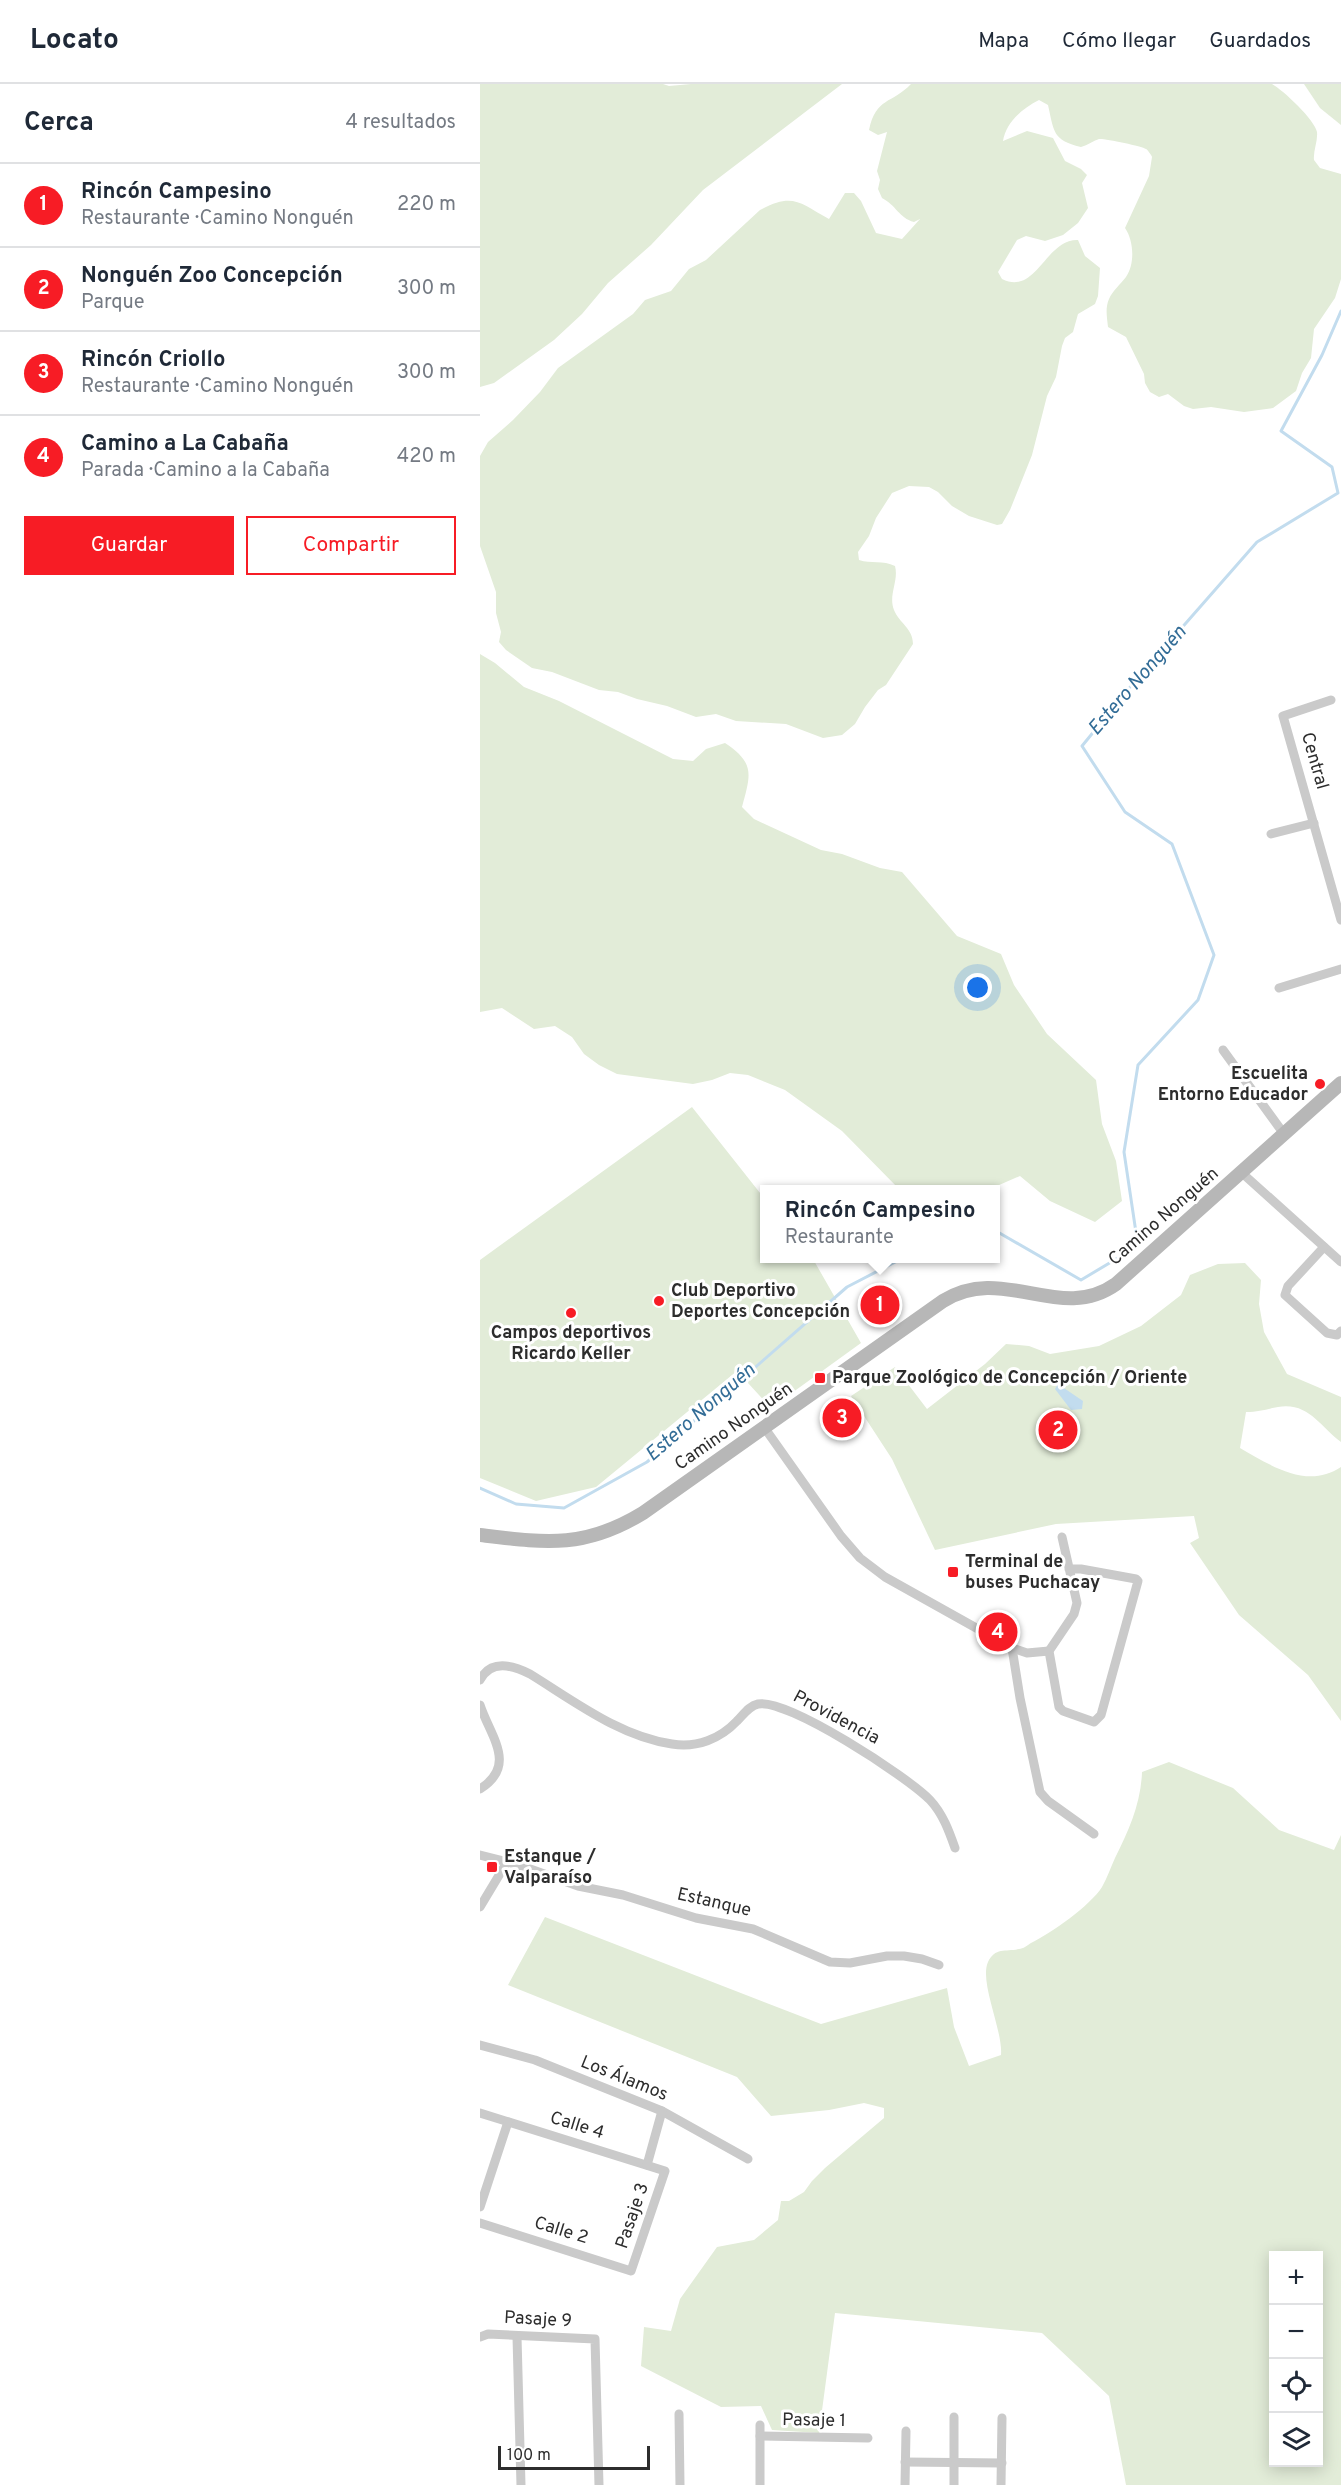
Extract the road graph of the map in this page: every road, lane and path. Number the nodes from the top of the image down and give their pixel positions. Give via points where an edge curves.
1 (1331, 700) dead end
2 (1314, 823) junction
3 (1271, 834) dead end
4 (1341, 920) edge
5 (1341, 969) edge
6 (1280, 988) dead end
7 (1223, 1050) dead end
8 (1341, 1083) edge
9 (1284, 1134) junction
10 (1242, 1173) junction
11 (1324, 1247) junction
12 (1341, 1262) edge
13 (1341, 1331) edge
14 (764, 1427) junction
15 (480, 1535) edge
16 (1062, 1537) dead end
17 (1069, 1569) junction
18 (1012, 1648) junction
19 (1049, 1651) junction
20 (480, 1680) edge
21 (480, 1705) edge
22 (480, 1789) edge
23 (1094, 1834) dead end
24 (955, 1848) dead end
25 (480, 1855) edge
26 (507, 1862) junction
27 (480, 1907) edge
28 (939, 1965) dead end
29 (480, 2045) edge
30 (662, 2111) junction
31 (480, 2113) edge
32 (508, 2122) junction
33 (748, 2159) dead end
34 (647, 2165) junction
35 (665, 2171) joint
36 (480, 2207) edge
37 (480, 2223) edge
38 (631, 2271) joint
39 (480, 2337) edge
40 (517, 2337) junction
41 (679, 2414) dead end
42 (954, 2417) dead end
43 (1002, 2418) dead end
44 (760, 2425) dead end
45 (906, 2431) dead end
46 (760, 2436) junction
47 (868, 2438) dead end
48 (906, 2462) junction
49 (954, 2462) junction
50 (1002, 2463) junction
51 (521, 2485) edge
52 (598, 2485) edge
53 (680, 2485) edge
54 (760, 2485) edge
55 (905, 2485) edge
56 (954, 2485) edge
57 (1001, 2485) edge

1 - 2 street, Central via 1284,716
2 - 3 street
2 - 4 street, Central
5 - 6 street
7 - 9 street
8 - 9 main road, Camino Nonguén
9 - 10 main road, Camino Nonguén
10 - 11 street
10 - 14 main road, Camino Nonguén via 1101,1293 1071,1300 989,1287 961,1291
11 - 12 street
11 - 13 street via 1288,1286 1285,1295 1327,1333 1337,1335
14 - 15 main road, Camino Nonguén via 644,1513 608,1532 550,1542
14 - 18 street via 860,1558 885,1577
16 - 17 street
17 - 19 street via 1077,1603
17 - 19 street via 1138,1581 1099,1719 1094,1722 1059,1707
18 - 19 street via 1035,1654
18 - 23 street via 1040,1792
20 - 24 street, Providencia via 492,1667 515,1668 623,1729 673,1744 712,1739 754,1705 788,1709 883,1763 930,1799
21 - 22 street via 500,1759 496,1776
25 - 26 street, Estanque
26 - 27 street
26 - 28 street, Estanque via 578,1886 753,1929 830,1962 904,1956
29 - 30 street, Los Álamos via 535,2060
30 - 33 street, Los Álamos
30 - 34 street, Pasaje 3
31 - 32 street, Calle 4
32 - 34 street, Calle 4
32 - 36 street
34 - 35 street, Calle 4
35 - 38 street, Pasaje 3
37 - 38 street, Calle 2
39 - 40 street, Pasaje 9
40 - 51 street
40 - 52 street, Pasaje 9 via 595,2339
41 - 53 street
42 - 49 street
43 - 50 street
44 - 46 street
45 - 48 street
46 - 47 street, Pasaje 1
46 - 54 street
48 - 49 street
48 - 55 street
49 - 50 street
49 - 56 street
50 - 57 street

